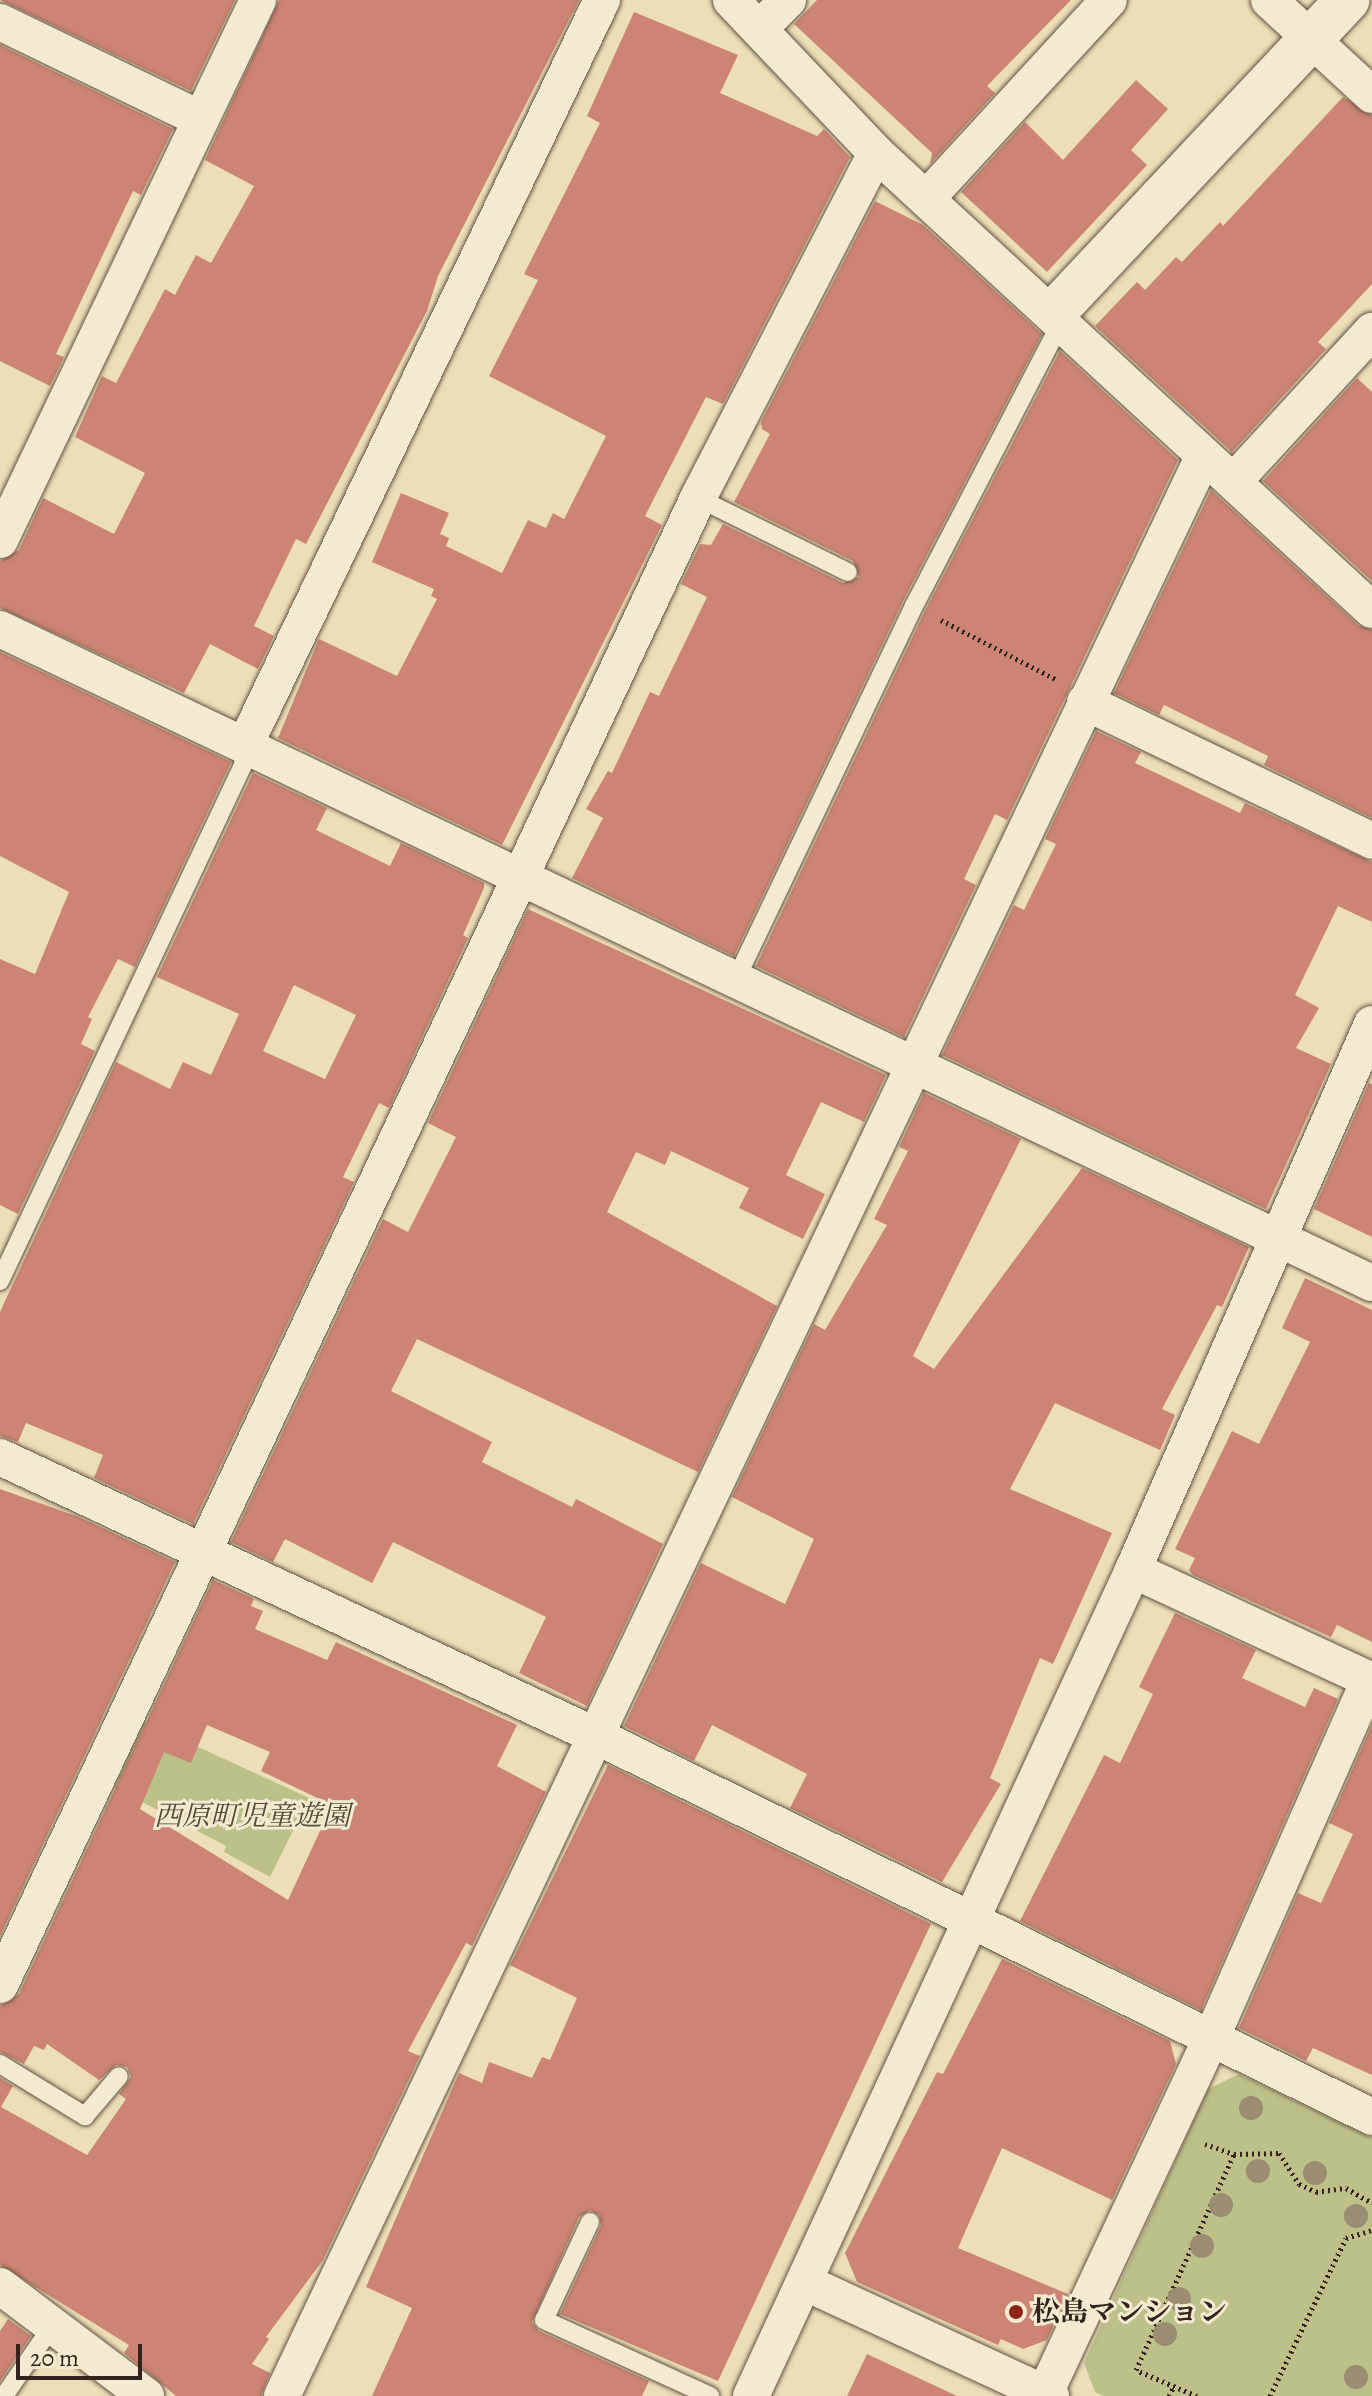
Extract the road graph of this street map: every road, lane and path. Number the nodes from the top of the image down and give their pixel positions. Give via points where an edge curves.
1 (258, 0) edge
2 (602, 0) edge
3 (731, 0) edge
4 (788, 0) edge
5 (1109, 0) edge
6 (1269, 0) edge
7 (1347, 0) edge
8 (0, 22) edge
9 (759, 29) junction
10 (1311, 39) junction
11 (1372, 95) edge
12 (199, 118) junction
13 (876, 153) junction
14 (926, 199) junction
15 (1058, 314) junction
16 (1372, 331) edge
17 (1203, 457) junction
18 (1234, 481) junction
19 (698, 498) junction
20 (0, 540) edge
21 (848, 572) dead end
22 (914, 606) junction
23 (1372, 610) edge
24 (0, 629) edge
25 (1086, 699) junction
26 (245, 745) junction
27 (1372, 841) edge
28 (519, 879) junction
29 (737, 977) junction
30 (1372, 1024) edge
31 (912, 1064) junction
32 (1275, 1237) junction
33 (0, 1281) edge
34 (1372, 1283) edge
35 (0, 1457) edge
36 (202, 1549) junction
37 (1133, 1570) junction
38 (1371, 1681) edge
39 (592, 1734) junction
40 (970, 1919) junction
41 (0, 1985) edge
42 (1210, 2041) junction
43 (0, 2064) edge
44 (119, 2076) dead end
45 (1372, 2117) edge
46 (1372, 2203) edge
47 (590, 2222) dead end
48 (1372, 2230) edge
49 (806, 2283) junction
50 (0, 2286) edge
51 (53, 2325) junction
52 (1174, 2386) junction
53 (1048, 2395) edge
54 (4, 2396) edge
55 (146, 2396) edge
56 (282, 2396) edge
57 (710, 2396) edge
58 (751, 2396) edge
59 (1169, 2396) edge
60 (1197, 2396) edge
61 (1270, 2396) edge

1 - 12 street
2 - 26 street
3 - 9 street
4 - 9 street
5 - 14 street
6 - 10 street
7 - 10 street
8 - 12 street
9 - 13 street
10 - 11 street
10 - 15 street
12 - 20 street
13 - 14 street
13 - 19 street
14 - 15 street
15 - 17 street
15 - 22 lane
16 - 18 street
17 - 18 street
17 - 25 street
18 - 23 street
19 - 21 lane
19 - 28 street
22 - 25 path
22 - 29 lane
24 - 26 street
25 - 27 street
25 - 31 street
26 - 28 street
26 - 33 lane via 243,765
28 - 29 street
28 - 36 street
29 - 31 street
30 - 32 street
31 - 32 street
31 - 39 street
32 - 34 street
32 - 37 street
35 - 36 street
36 - 39 street
36 - 41 street
37 - 38 street
37 - 40 street
38 - 42 street
39 - 40 street
39 - 56 street
40 - 42 street
40 - 49 street
42 - 45 street
42 - 53 street
43 - 44 lane via 85,2116
46 - 52 path via 1346,2188 1316,2192 1299,2184 1279,2153 1234,2154 1136,2370
47 - 57 lane via 544,2320
48 - 61 path via 1346,2238
49 - 53 street
49 - 58 street
50 - 51 street
51 - 54 lane
51 - 55 street
52 - 59 path
52 - 60 path

